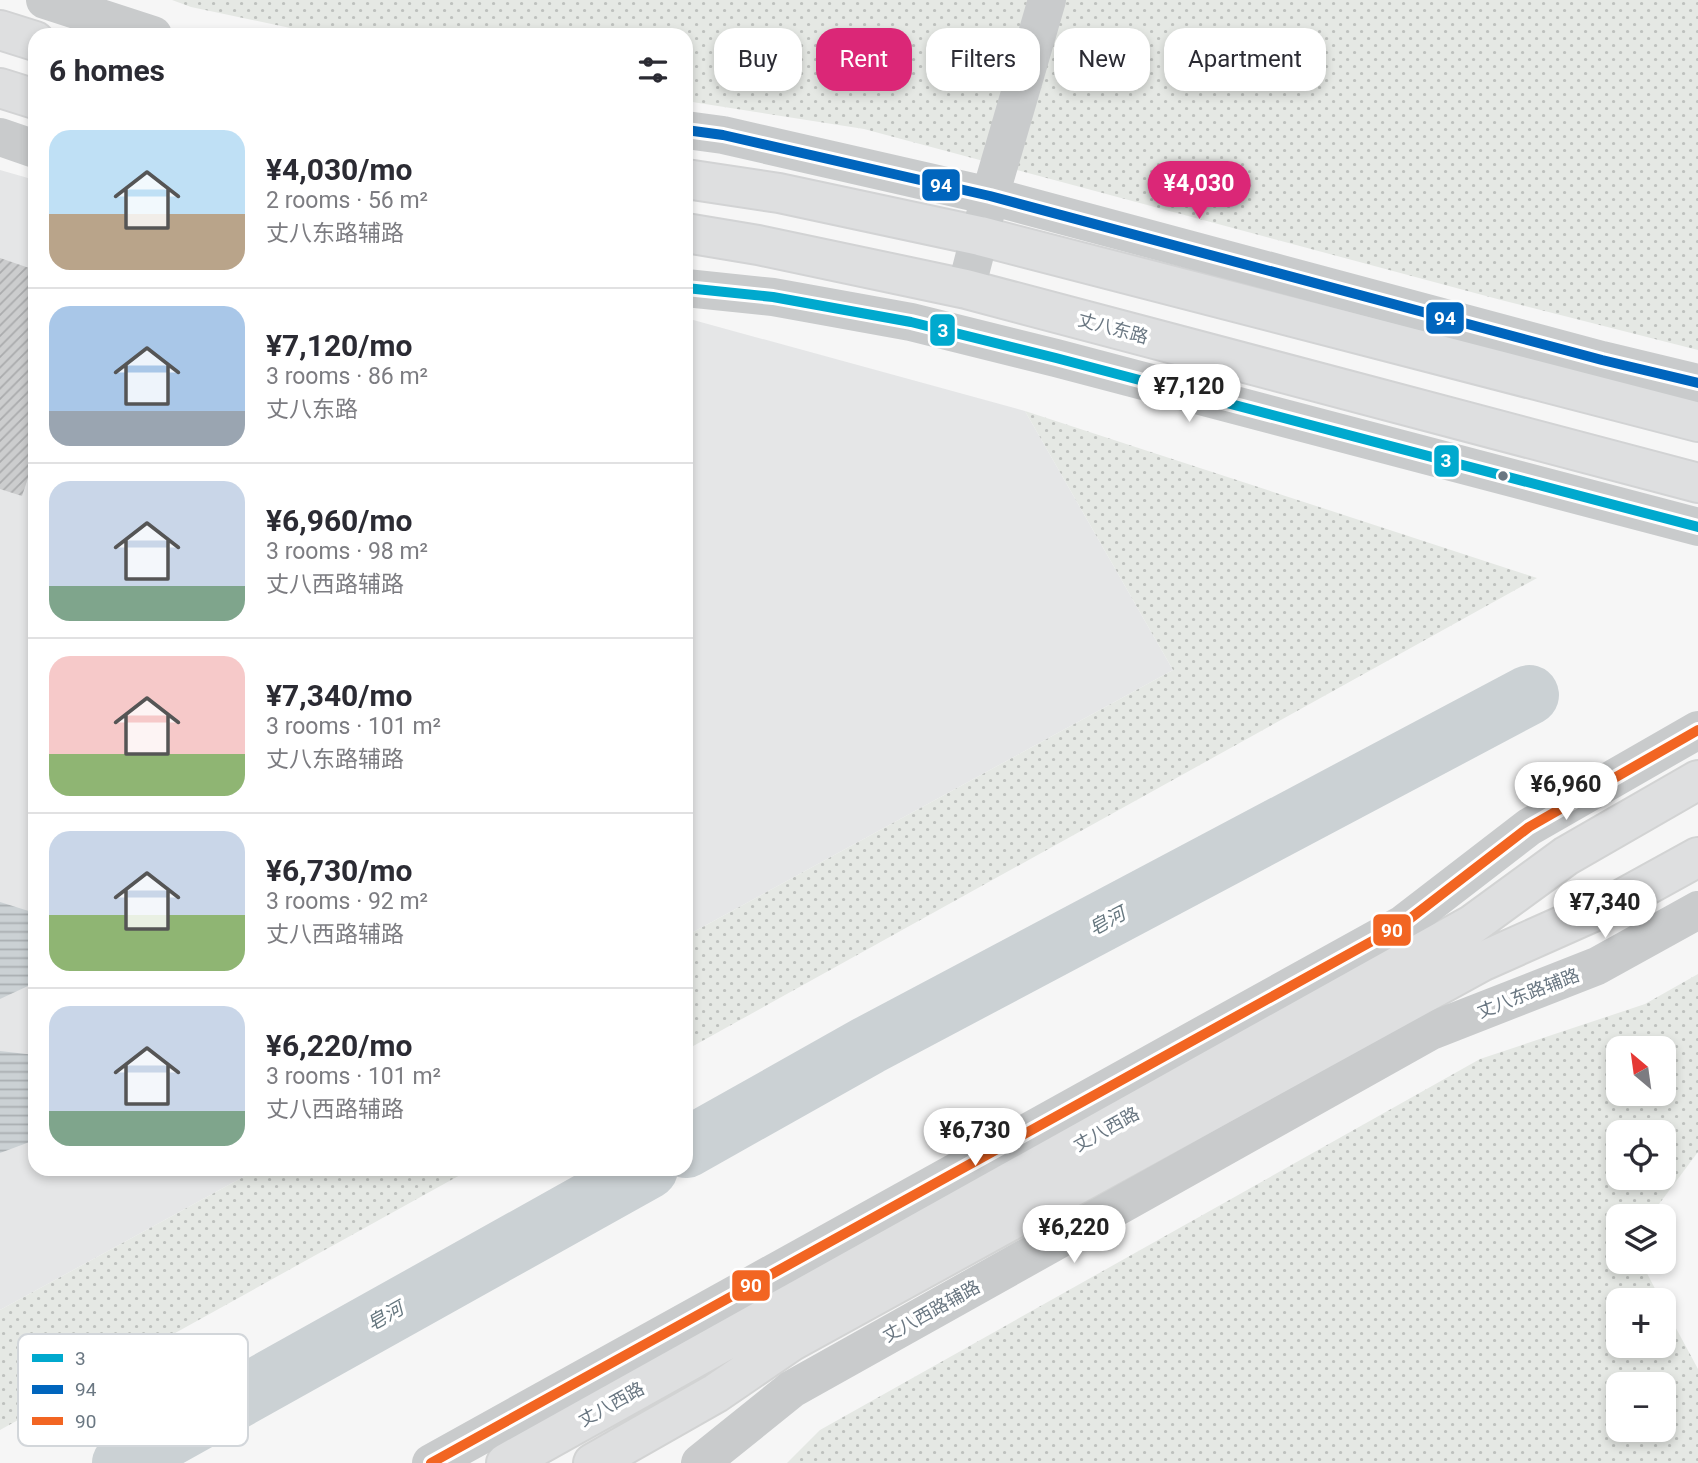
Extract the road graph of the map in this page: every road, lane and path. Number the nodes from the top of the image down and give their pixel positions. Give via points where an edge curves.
1 (45, 0) edge
2 (1047, 0) edge
3 (131, 28) edge
4 (0, 30) edge
5 (28, 39) edge
6 (0, 88) edge
7 (28, 97) edge
8 (693, 131) edge
9 (0, 137) edge
10 (28, 147) edge
11 (693, 180) edge
12 (989, 196) junction
13 (693, 234) edge
14 (980, 236) junction
15 (693, 289) edge
16 (966, 289) junction
17 (1698, 383) edge
18 (1698, 422) edge
19 (1653, 471) junction
20 (1698, 483) edge
21 (1698, 504) edge
22 (1698, 527) edge
23 (1698, 730) edge
24 (1698, 780) edge
25 (1698, 857) edge
26 (1698, 910) edge
27 (1431, 1031) joint
28 (431, 1463) edge
29 (506, 1463) edge
30 (593, 1463) edge
31 (700, 1463) edge

1 - 3 street
2 - 12 street
4 - 5 main road
6 - 7 main road
8 - 12 street
9 - 10 street
11 - 14 main road via 779,193
12 - 14 street
12 - 17 street
13 - 16 main road, 丈八东路
14 - 16 street
14 - 18 main road
15 - 22 street via 774,297 911,322
16 - 19 main road, 丈八东路
19 - 20 main road, 丈八东路
19 - 21 main road
23 - 28 street via 1529,827 1403,924
24 - 29 main road, 丈八西路 via 1566,856 1473,925
25 - 30 main road, 丈八西路 via 1620,900 1481,962 792,1341 716,1393
26 - 27 street, 丈八东路辅路 via 1597,965
27 - 31 street, 丈八西路辅路 via 792,1389

